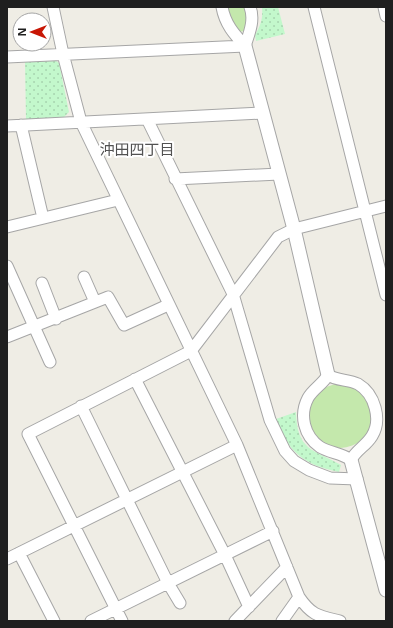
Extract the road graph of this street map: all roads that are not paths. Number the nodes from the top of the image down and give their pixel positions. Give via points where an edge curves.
1 (53, 7) edge
2 (222, 7) edge
3 (250, 7) edge
4 (314, 7) edge
5 (384, 7) edge
6 (386, 16) edge
7 (245, 46) junction
8 (63, 54) junction
9 (7, 57) edge
10 (263, 113) junction
11 (147, 119) junction
12 (81, 122) junction
13 (21, 125) junction
14 (7, 126) edge
15 (279, 174) junction
16 (175, 179) junction
17 (118, 200) junction
18 (386, 206) edge
19 (364, 210) junction
20 (43, 218) junction
21 (7, 227) edge
22 (294, 229) junction
23 (7, 266) edge
24 (84, 277) dead end
25 (42, 283) dead end
26 (233, 294) junction
27 (386, 295) edge
28 (95, 302) junction
29 (168, 305) junction
30 (56, 319) junction
31 (34, 327) junction
32 (7, 337) edge
33 (191, 351) junction
34 (50, 362) dead end
35 (328, 375) junction
36 (135, 379) junction
37 (81, 406) junction
38 (376, 417) junction
39 (386, 424) edge
40 (372, 436) junction
41 (237, 445) junction
42 (351, 460) junction
43 (182, 472) junction
44 (357, 479) junction
45 (127, 499) junction
46 (74, 525) junction
47 (273, 531) junction
48 (19, 553) junction
49 (225, 555) junction
50 (7, 559) edge
51 (287, 567) junction
52 (168, 583) junction
53 (386, 590) edge
54 (299, 597) junction
55 (180, 603) dead end
56 (249, 607) junction
57 (116, 609) junction
58 (314, 618) edge
59 (54, 621) edge
60 (91, 621) edge
61 (122, 621) edge
62 (235, 621) edge
63 (282, 621) edge
64 (340, 621) edge

1 - 8 street
2 - 7 street via 224,18 232,32
3 - 7 street via 252,23
4 - 19 street
5 - 6 street
7 - 8 street
7 - 10 street
8 - 9 street
8 - 12 street
10 - 11 street
10 - 15 street
11 - 12 street
11 - 16 street
12 - 13 street
12 - 17 street
13 - 14 street
13 - 20 street
15 - 16 street
15 - 22 street
16 - 26 street
17 - 20 street
17 - 29 street
18 - 19 street
19 - 22 street
19 - 27 street
20 - 21 street
22 - 26 street via 278,237
22 - 35 street
23 - 31 street
24 - 28 street
25 - 30 street
26 - 33 street
26 - 44 street via 270,420 285,451 294,461 309,470 330,478
28 - 29 street via 108,297 124,325
28 - 30 street
29 - 33 street
30 - 31 street
31 - 32 street
31 - 34 street
33 - 36 street
33 - 41 street
35 - 38 street via 357,384 369,394
35 - 42 street via 308,397 303,411 304,425 310,438 321,448 344,455
36 - 37 street
36 - 43 street
37 - 45 street
37 - 46 street via 28,434
38 - 39 street
38 - 40 street via 377,423
39 - 40 street
40 - 42 street
41 - 43 street
41 - 47 street
42 - 44 street
43 - 45 street
43 - 49 street
44 - 53 street
45 - 46 street
45 - 52 street
46 - 48 street
46 - 57 street
47 - 49 street
47 - 51 street
48 - 50 street
48 - 59 street
49 - 52 street
49 - 56 street
51 - 54 street
51 - 56 street
52 - 55 street
52 - 57 street
54 - 58 street
54 - 63 street
56 - 62 street
57 - 60 street
57 - 61 street
58 - 64 street

